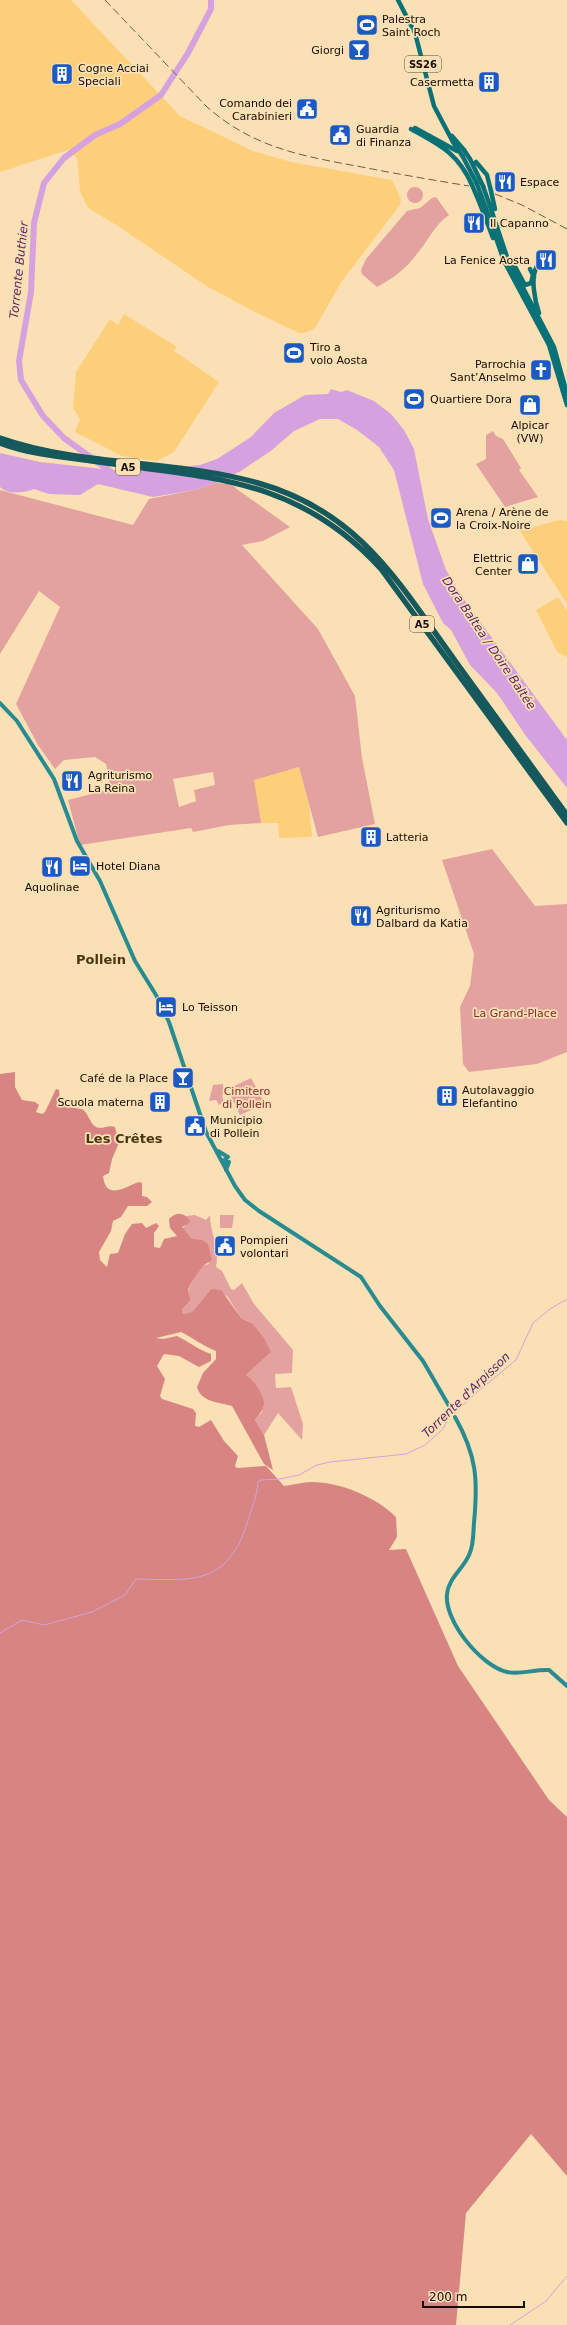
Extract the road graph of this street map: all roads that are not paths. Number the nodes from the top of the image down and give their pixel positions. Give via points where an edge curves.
1 (398, 0) edge
2 (445, 128) junction
3 (457, 151) dead end
4 (476, 162) dead end
5 (475, 184) junction
6 (485, 205) junction
7 (501, 242) junction
8 (537, 266) dead end
9 (530, 269) dead end
10 (533, 275) junction
11 (534, 281) junction
12 (544, 326) junction
13 (567, 394) edge
14 (567, 405) edge
15 (0, 438) edge
16 (0, 443) edge
17 (0, 703) edge
18 (557, 805) junction
19 (567, 815) edge
20 (567, 823) edge
21 (215, 1147) junction
22 (225, 1162) junction
23 (452, 1411) dead end
24 (455, 1417) dead end
25 (567, 1686) edge

1 - 2 main road, SS26 via 413,29 434,106
2 - 5 main road, SS26, bridge via 463,157
2 - 6 main road, SS26, bridge via 470,159 483,186
3 - 5 main road via 413,129 455,156
4 - 7 main road, bridge via 486,175
5 - 6 main road, bridge
6 - 7 main road
6 - 14 main road via 501,254 547,339
7 - 10 main road via 524,284 531,284
7 - 12 main road via 514,273
8 - 11 main road
9 - 10 main road
10 - 11 main road
11 - 12 main road via 536,302
12 - 13 main road via 554,347
15 - 18 highway, A5 via 30,447 258,483 294,496 330,515 363,542 406,591
16 - 18 highway, A5 via 40,454 250,486 288,499 330,522 363,549 401,595
17 - 21 main road via 17,721 60,792 77,841 100,881 134,961 156,995 169,1022 202,1123
18 - 19 highway, A5
18 - 20 highway, A5
21 - 22 main road
21 - 22 main road via 228,1157
22 - 23 main road via 226,1170 235,1186 251,1206 361,1277 422,1361
24 - 25 main road via 475,1466 476,1496 471,1551 449,1587 448,1607 466,1641 488,1662 509,1672 549,1670

